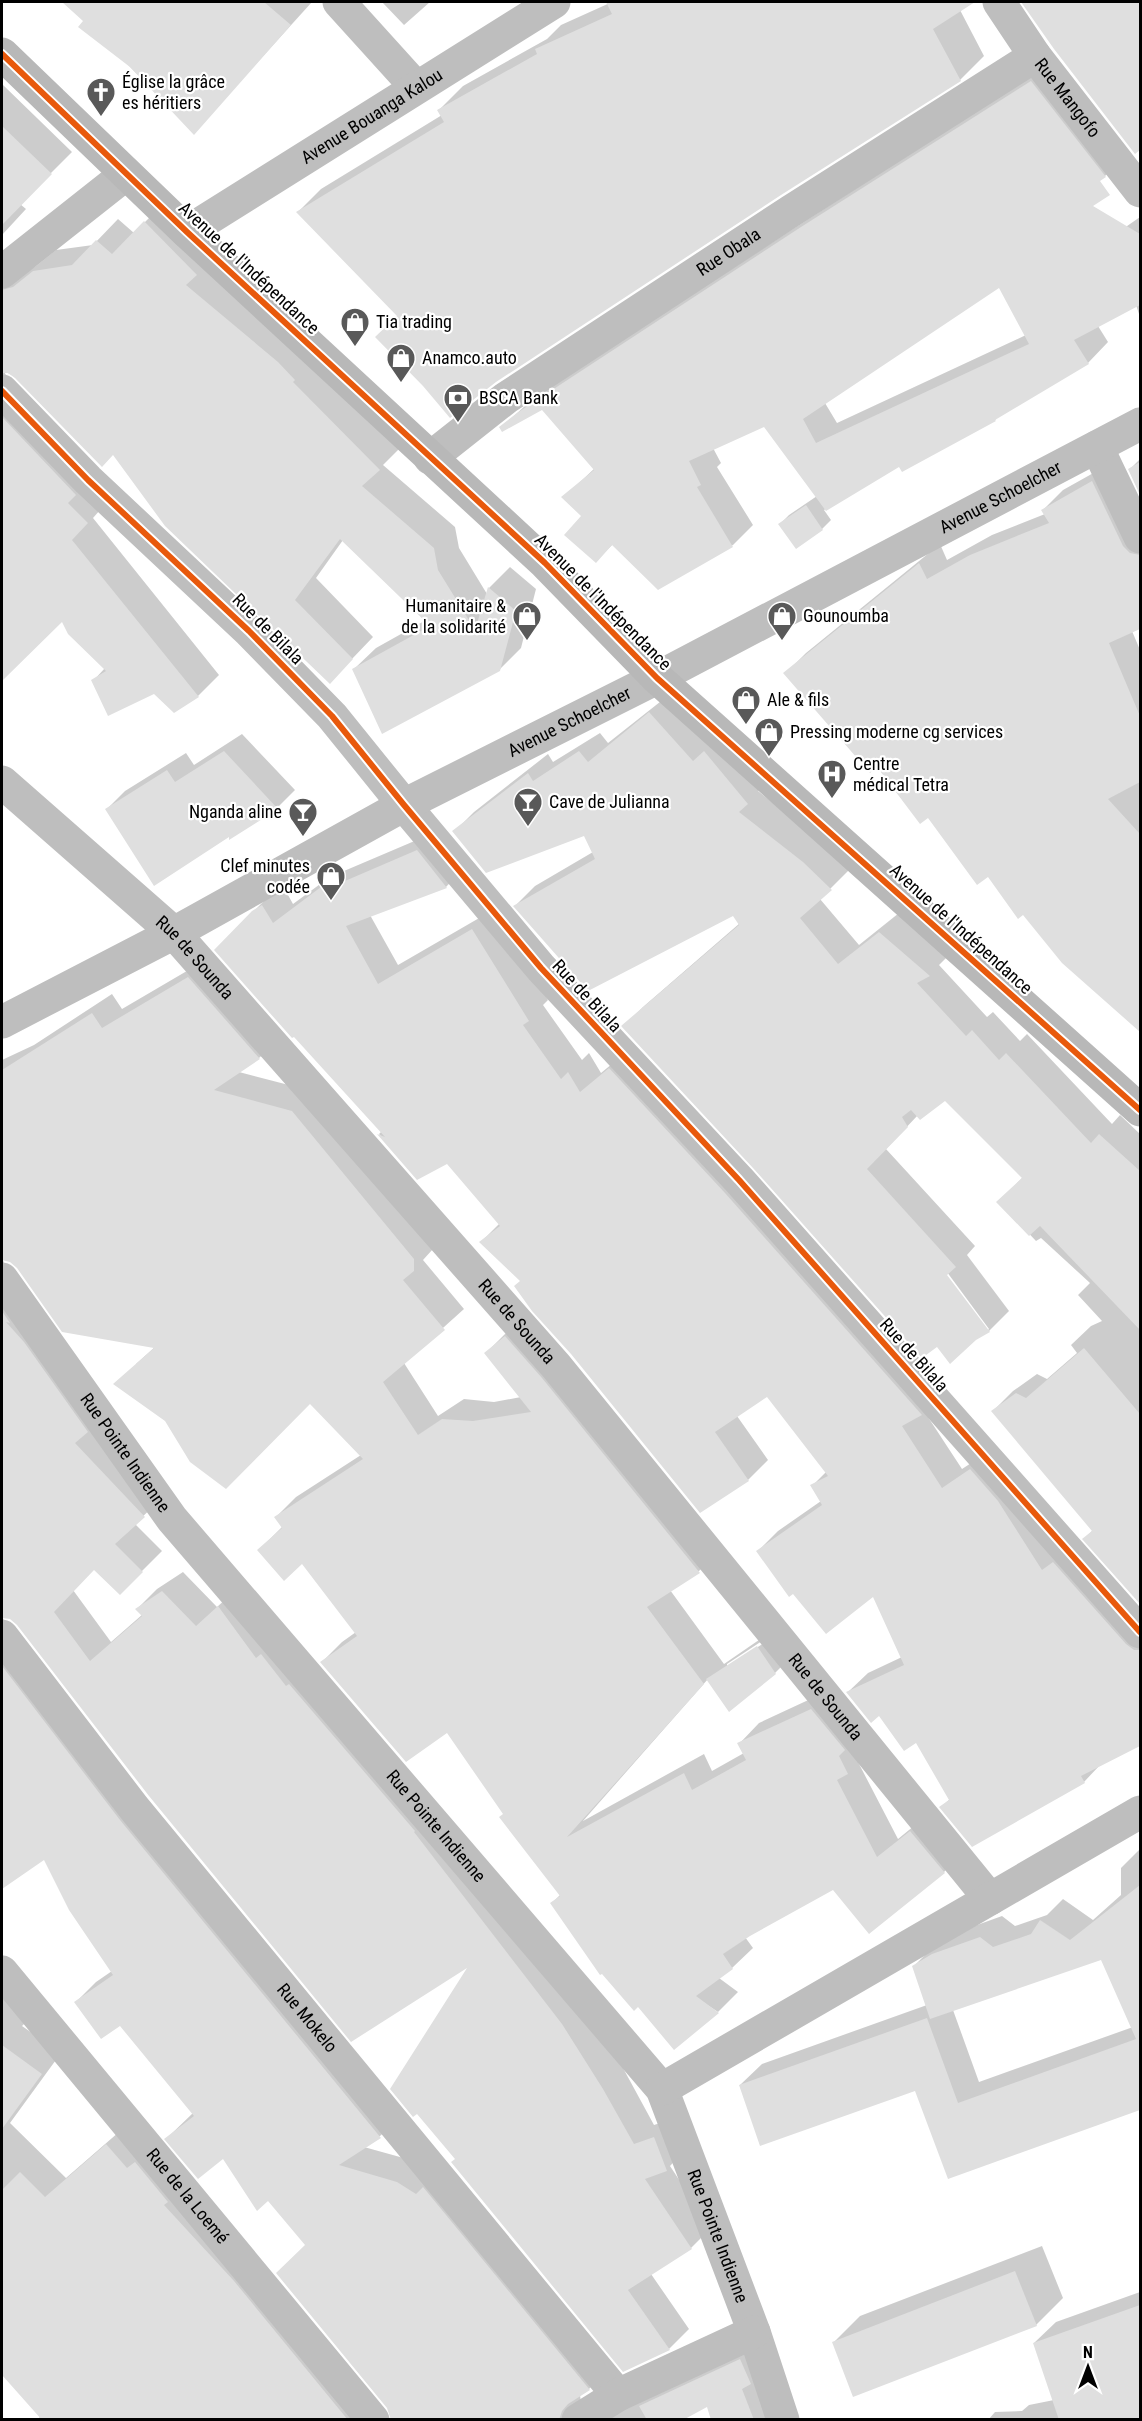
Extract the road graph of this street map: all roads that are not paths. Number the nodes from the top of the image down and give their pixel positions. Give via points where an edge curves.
1 (339, 2) edge
2 (554, 2) edge
3 (999, 2) edge
4 (2, 54) edge
5 (1035, 56) junction
6 (416, 87) junction
7 (126, 174) junction
8 (1140, 190) edge
9 (187, 232) junction
10 (2, 272) edge
11 (2, 391) edge
12 (1140, 424) edge
13 (1097, 447) junction
14 (430, 458) junction
15 (1140, 537) edge
16 (657, 678) junction
17 (2, 782) edge
18 (404, 805) junction
19 (174, 933) junction
20 (2, 1022) edge
21 (1138, 1103) edge
22 (2, 1280) edge
23 (1140, 1632) edge
24 (2, 1636) edge
25 (1140, 1812) edge
26 (990, 1899) junction
27 (2, 1972) edge
28 (662, 2089) junction
29 (754, 2332) junction
30 (618, 2394) junction
31 (373, 2420) edge
32 (578, 2420) edge
33 (783, 2420) edge

1 - 6 street
2 - 6 street, Avenue Bouanga Kalou
3 - 5 street, Rue Mangofo
4 - 7 street, Avenue de l'Indépendance
5 - 8 street, Rue Mangofo
5 - 14 street, Rue Obala via 506,398
6 - 9 street, Avenue Bouanga Kalou
7 - 9 street, Avenue de l'Indépendance
7 - 10 street
9 - 14 street, Avenue de l'Indépendance
11 - 18 street, Rue de Bilala via 88,480 249,630 332,716
12 - 13 street, Avenue Schoelcher
13 - 15 street
13 - 16 street, Avenue Schoelcher
14 - 16 street, Avenue de l'Indépendance via 545,563
16 - 18 street, Avenue Schoelcher
16 - 21 street, Avenue de l'Indépendance
17 - 19 street, Rue de Sounda
18 - 19 street, Avenue Schoelcher
18 - 23 street, Rue de Bilala via 541,968 739,1180
19 - 20 street, Avenue Schoelcher
19 - 26 street, Rue de Sounda via 556,1366
22 - 28 street, Rue Pointe Indienne via 172,1519
24 - 30 street, Rue Mokelo via 134,1808
25 - 26 street
26 - 28 street
27 - 31 street, Rue de la Loemé
28 - 29 street, Rue Pointe Indienne
29 - 30 street
29 - 33 street, Rue Pointe Indienne
30 - 32 street

